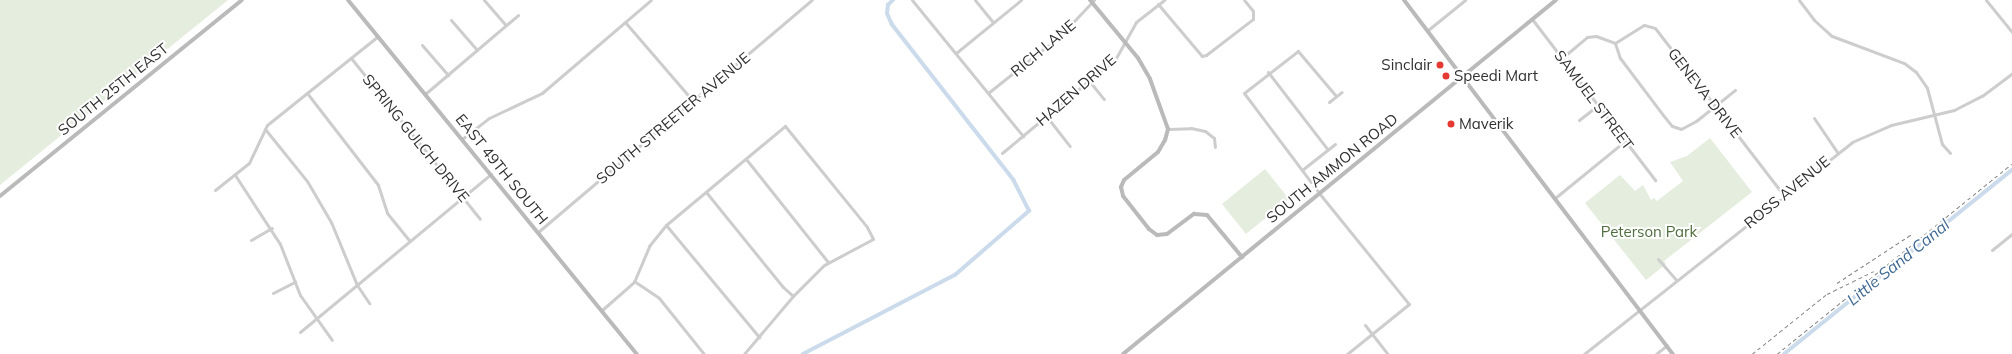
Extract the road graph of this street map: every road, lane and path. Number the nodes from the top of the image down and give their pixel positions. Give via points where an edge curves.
1 (242, 0) edge
2 (348, 0) edge
3 (484, 0) edge
4 (651, 0) edge
5 (812, 0) edge
6 (912, 0) edge
7 (975, 0) edge
8 (1021, 0) edge
9 (1164, 0) edge
10 (1244, 0) edge
11 (1404, 0) edge
12 (1465, 0) edge
13 (1556, 0) edge
14 (1799, 0) edge
15 (1986, 0) edge
16 (807, 1) edge
17 (1092, 1) edge
18 (1158, 4) junction
19 (518, 15) dead end
20 (1532, 19) junction
21 (451, 20) dead end
22 (625, 22) junction
23 (994, 22) junction
24 (506, 25) junction
25 (1428, 30) junction
26 (2012, 32) edge
27 (378, 36) junction
28 (1615, 42) junction
29 (1125, 43) junction
30 (422, 45) dead end
31 (477, 50) junction
32 (956, 53) junction
33 (351, 58) junction
34 (1562, 58) junction
35 (1268, 72) junction
36 (2012, 73) edge
37 (448, 75) junction
38 (1463, 75) junction
39 (1090, 82) junction
40 (1735, 90) dead end
41 (1342, 92) dead end
42 (307, 93) junction
43 (988, 93) junction
44 (425, 94) junction
45 (1336, 96) junction
46 (1104, 99) dead end
47 (693, 101) junction
48 (1329, 102) dead end
49 (1598, 106) junction
50 (1714, 106) junction
51 (1936, 115) junction
52 (1047, 116) junction
53 (1814, 118) dead end
54 (1579, 120) dead end
55 (265, 129) junction
56 (1168, 129) junction
57 (1023, 136) junction
58 (462, 139) junction
59 (1625, 141) junction
60 (1335, 144) dead end
61 (1070, 146) dead end
62 (1215, 147) dead end
63 (1328, 150) junction
64 (1838, 152) junction
65 (1002, 153) dead end
66 (1950, 153) dead end
67 (746, 159) junction
68 (1302, 170) junction
69 (491, 174) junction
70 (235, 175) junction
71 (1655, 180) dead end
72 (215, 190) dead end
73 (706, 192) junction
74 (1319, 193) junction
75 (1783, 194) junction
76 (0, 196) edge
77 (463, 197) junction
78 (1555, 198) junction
79 (480, 218) dead end
80 (666, 225) junction
81 (272, 228) junction
82 (538, 232) junction
83 (2012, 234) edge
84 (251, 240) dead end
85 (410, 241) junction
86 (1992, 250) dead end
87 (1242, 257) junction
88 (1658, 259) dead end
89 (828, 262) junction
90 (1676, 280) junction
91 (634, 281) junction
92 (295, 282) junction
93 (357, 285) junction
94 (273, 293) dead end
95 (793, 296) junction
96 (369, 304) dead end
97 (602, 310) junction
98 (1640, 310) junction
99 (315, 319) junction
100 (1365, 325) dead end
101 (300, 332) dead end
102 (1372, 334) junction
103 (759, 337) junction
104 (332, 340) dead end
105 (1667, 345) junction
106 (637, 354) edge
107 (704, 354) edge
108 (744, 354) edge
109 (1123, 354) edge
110 (1347, 354) edge
111 (1388, 354) edge
112 (1584, 354) edge
113 (1656, 354) edge
114 (1673, 354) edge

1 - 76 street, SOUTH 25TH EAST
2 - 27 street, EAST 49TH SOUTH
3 - 24 street
4 - 22 street
5 - 16 street, SOUTH STREETER AVENUE
6 - 32 street
7 - 23 street
8 - 23 street
9 - 18 street, HAZEN DRIVE
10 - 18 street via 1253,11 1253,19 1206,56 1202,56
11 - 25 street
12 - 25 street
13 - 20 street, SOUTH AMMON ROAD
14 - 51 street via 1814,20 1832,36 1911,68 1927,88
15 - 26 street
16 - 47 street, SOUTH STREETER AVENUE
17 - 29 street
17 - 43 street, RICH LANE via 1061,36
18 - 29 street, HAZEN DRIVE via 1136,22
19 - 24 street
20 - 34 street, SAMUEL STREET
20 - 38 street, SOUTH AMMON ROAD
21 - 31 street
22 - 47 street
22 - 58 street via 542,93 522,105 489,118
23 - 32 street
24 - 31 street
25 - 38 street
27 - 33 street
27 - 44 street, EAST 49TH SOUTH
28 - 34 street via 1596,36 1587,37
28 - 50 street, GENEVA DRIVE via 1644,25 1655,28
28 - 50 street via 1620,58 1672,126 1681,129 1688,127
29 - 39 street, HAZEN DRIVE via 1116,58
29 - 56 street via 1138,58 1150,79
30 - 37 street
31 - 37 street
32 - 43 street
33 - 42 street
33 - 77 street, SPRING GULCH DRIVE
34 - 49 street, SAMUEL STREET
35 - 45 street via 1298,51
35 - 63 street
35 - 68 street via 1244,93
36 - 51 street, ROSS AVENUE via 1969,103
37 - 44 street
38 - 74 street, SOUTH AMMON ROAD
38 - 78 street
39 - 46 street
39 - 52 street, HAZEN DRIVE
40 - 50 street
41 - 45 street
42 - 55 street
42 - 85 street via 378,185 387,213
43 - 57 street
44 - 58 street, EAST 49TH SOUTH
45 - 48 street
47 - 82 street, SOUTH STREETER AVENUE
49 - 54 street
49 - 59 street, SAMUEL STREET
50 - 75 street, GENEVA DRIVE
51 - 64 street, ROSS AVENUE via 1891,125 1852,142
51 - 66 street via 1942,144
52 - 57 street, HAZEN DRIVE
52 - 61 street
53 - 64 street
55 - 70 street via 249,163
55 - 93 street via 307,181 331,222
56 - 62 street via 1190,128 1205,131 1214,138
56 - 87 street via 1158,152 1124,180 1121,190 1123,196 1149,229 1157,234 1167,234 1194,214 1207,215
57 - 65 street, HAZEN DRIVE
58 - 69 street, EAST 49TH SOUTH
59 - 71 street, SAMUEL STREET
59 - 78 street
60 - 63 street
63 - 68 street
64 - 75 street, ROSS AVENUE
67 - 73 street
67 - 89 street
67 - 89 street via 785,126 868,227 873,239
68 - 74 street
69 - 77 street
69 - 82 street, EAST 49TH SOUTH
70 - 72 street
70 - 81 street
73 - 80 street
73 - 95 street
74 - 87 street, SOUTH AMMON ROAD
74 - 102 street via 1409,304
75 - 90 street, ROSS AVENUE
77 - 79 street, SPRING GULCH DRIVE
77 - 85 street
78 - 98 street
80 - 91 street via 649,246
80 - 103 street
81 - 84 street
81 - 92 street
82 - 97 street, EAST 49TH SOUTH
83 - 86 street
85 - 93 street
87 - 109 street, SOUTH AMMON ROAD
88 - 90 street
89 - 95 street
90 - 98 street, ROSS AVENUE
91 - 97 street
91 - 107 street via 659,298
92 - 94 street
92 - 99 street
93 - 96 street
93 - 99 street
95 - 103 street
97 - 106 street, EAST 49TH SOUTH
98 - 105 street
98 - 112 street, ROSS AVENUE
99 - 101 street
99 - 104 street
100 - 102 street
102 - 110 street
102 - 111 street
103 - 108 street
105 - 113 street
105 - 114 street

